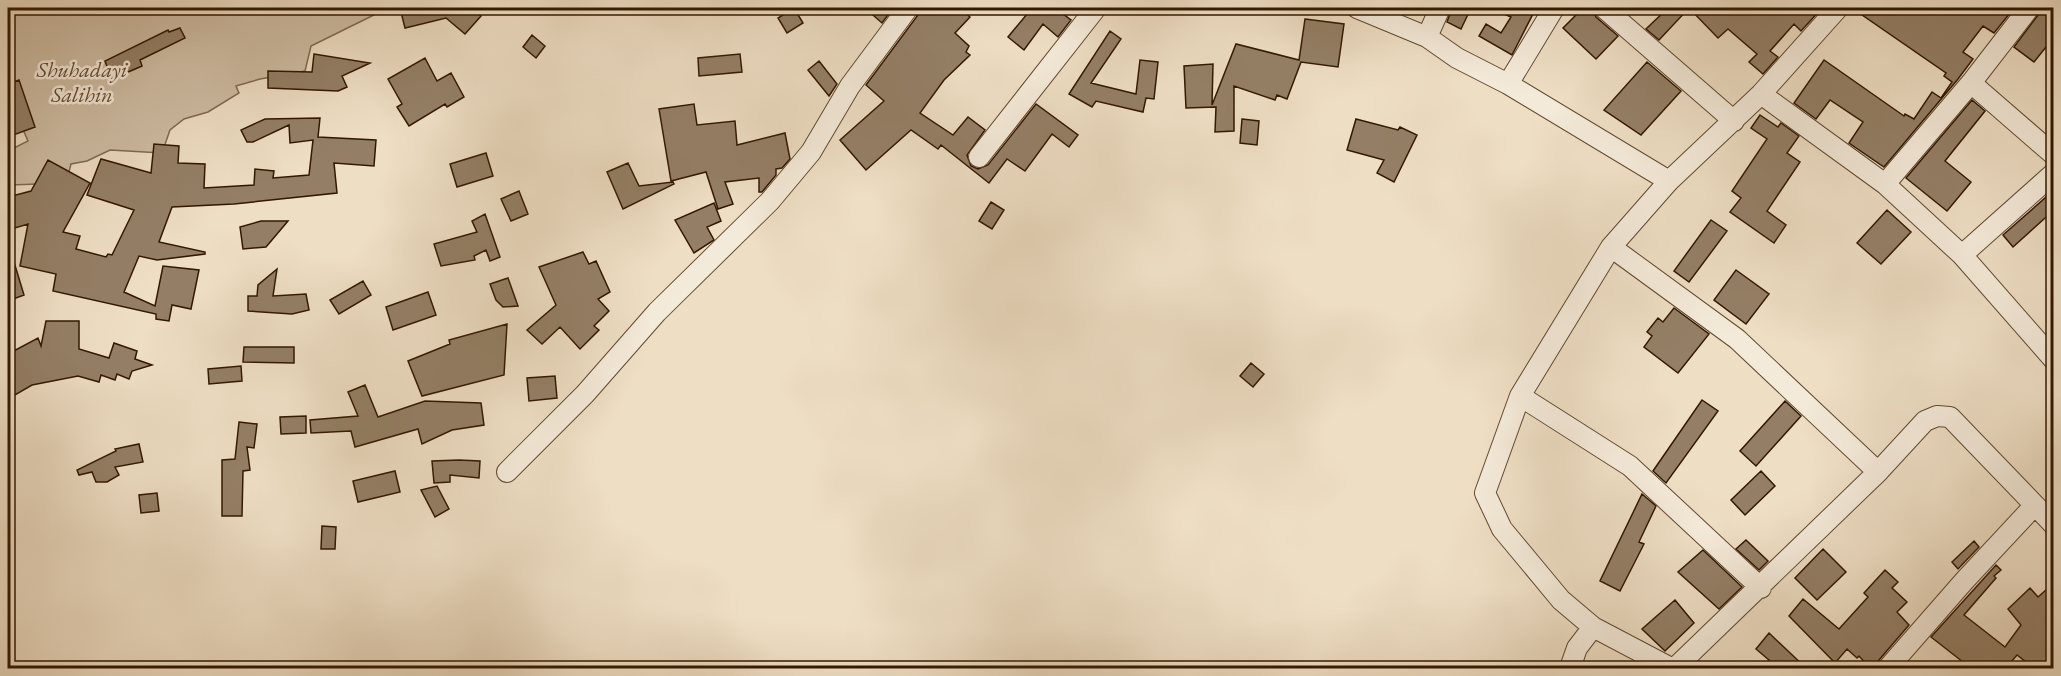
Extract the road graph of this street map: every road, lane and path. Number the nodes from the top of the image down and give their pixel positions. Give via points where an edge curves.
1 (908, 8) edge
2 (1096, 8) edge
3 (1357, 8) edge
4 (1440, 8) edge
5 (1554, 8) edge
6 (1604, 8) edge
7 (2028, 8) edge
8 (1832, 10) edge
9 (1427, 37) junction
10 (1971, 83) junction
11 (1508, 84) junction
12 (1761, 94) junction
13 (1734, 121) junction
14 (2054, 155) edge
15 (979, 157) dead end
16 (2054, 172) edge
17 (1669, 181) junction
18 (1885, 184) junction
19 (1611, 247) junction
20 (1962, 255) junction
21 (2054, 360) edge
22 (1520, 396) junction
23 (507, 472) dead end
24 (1878, 472) junction
25 (2034, 506) junction
26 (2054, 525) edge
27 (1761, 588) junction
28 (1593, 627) junction
29 (1570, 669) edge
30 (1673, 669) edge
31 (1888, 669) edge

1 - 23 street via 850,86 811,152 770,201 657,312 585,394
2 - 15 street
3 - 9 street
4 - 9 street
5 - 11 street
6 - 13 street
7 - 10 street
8 - 12 street
9 - 11 street via 1457,58
10 - 14 street
10 - 18 street
11 - 17 street
12 - 13 street
12 - 18 street
13 - 17 street
16 - 20 street
17 - 19 street
18 - 20 street
19 - 22 street
19 - 24 street via 1737,339
20 - 21 street
22 - 27 street via 1630,466
22 - 28 street via 1485,493 1502,529 1561,600
24 - 25 street via 1925,421 1937,416 1950,417
24 - 27 street
25 - 26 street
25 - 31 street
27 - 30 street
28 - 29 street via 1577,648
28 - 30 street

